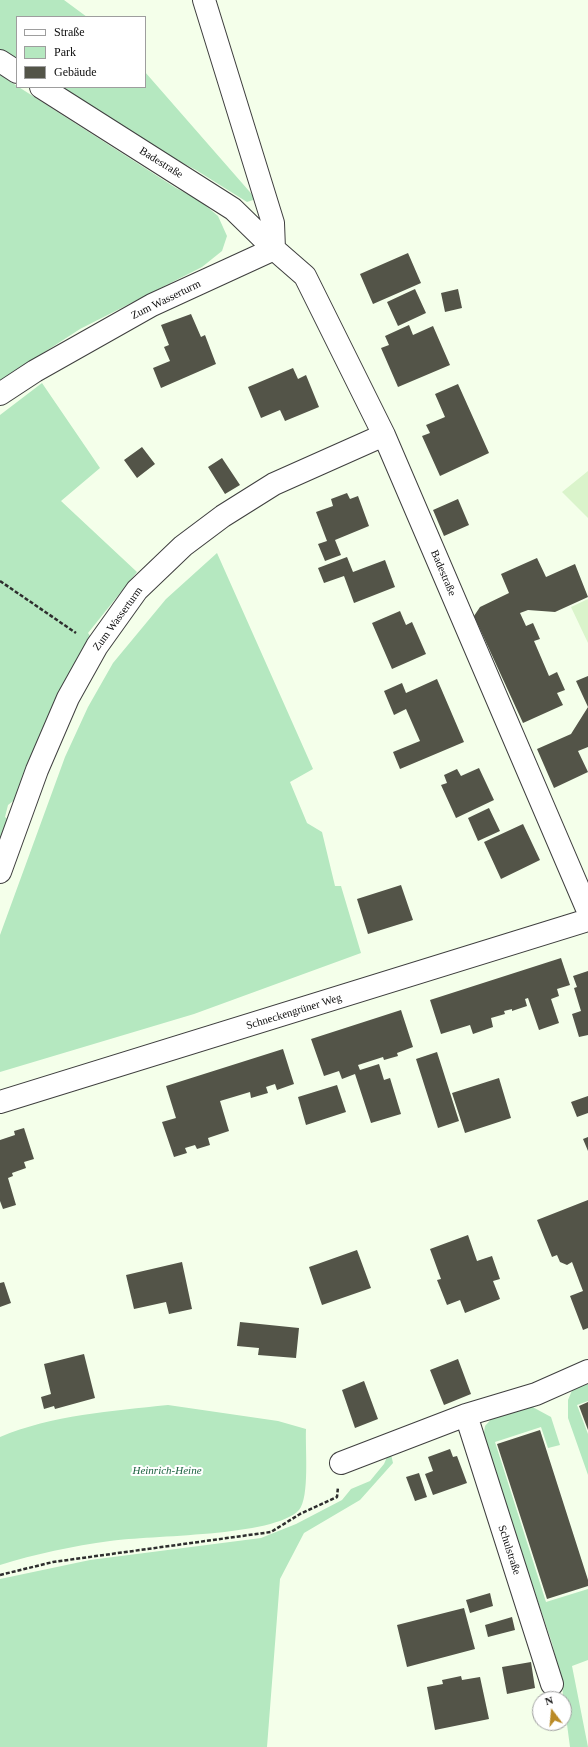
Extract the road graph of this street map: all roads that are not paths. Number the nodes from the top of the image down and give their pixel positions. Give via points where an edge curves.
1 (204, 0) edge
2 (0, 61) edge
3 (16, 71) edge
4 (43, 88) edge
5 (274, 249) junction
6 (0, 394) edge
7 (384, 435) junction
8 (0, 872) edge
9 (588, 911) edge
10 (588, 920) edge
11 (0, 1102) edge
12 (588, 1372) edge
13 (466, 1415) junction
14 (341, 1462) road end
15 (552, 1684) dead end

1 - 5 street via 273,223
2 - 3 street
4 - 5 street, Badestraße via 232,209
5 - 6 street, Zum Wasserturm via 152,305 35,371
5 - 7 street, Badestraße via 305,276
7 - 8 street, Zum Wasserturm via 274,484 223,516 183,546 137,590 97,646 68,698 37,770
7 - 9 street, Badestraße
10 - 11 street, Schneckengrüner Weg
12 - 13 street via 536,1394
13 - 14 street
13 - 15 street, Schulstraße

